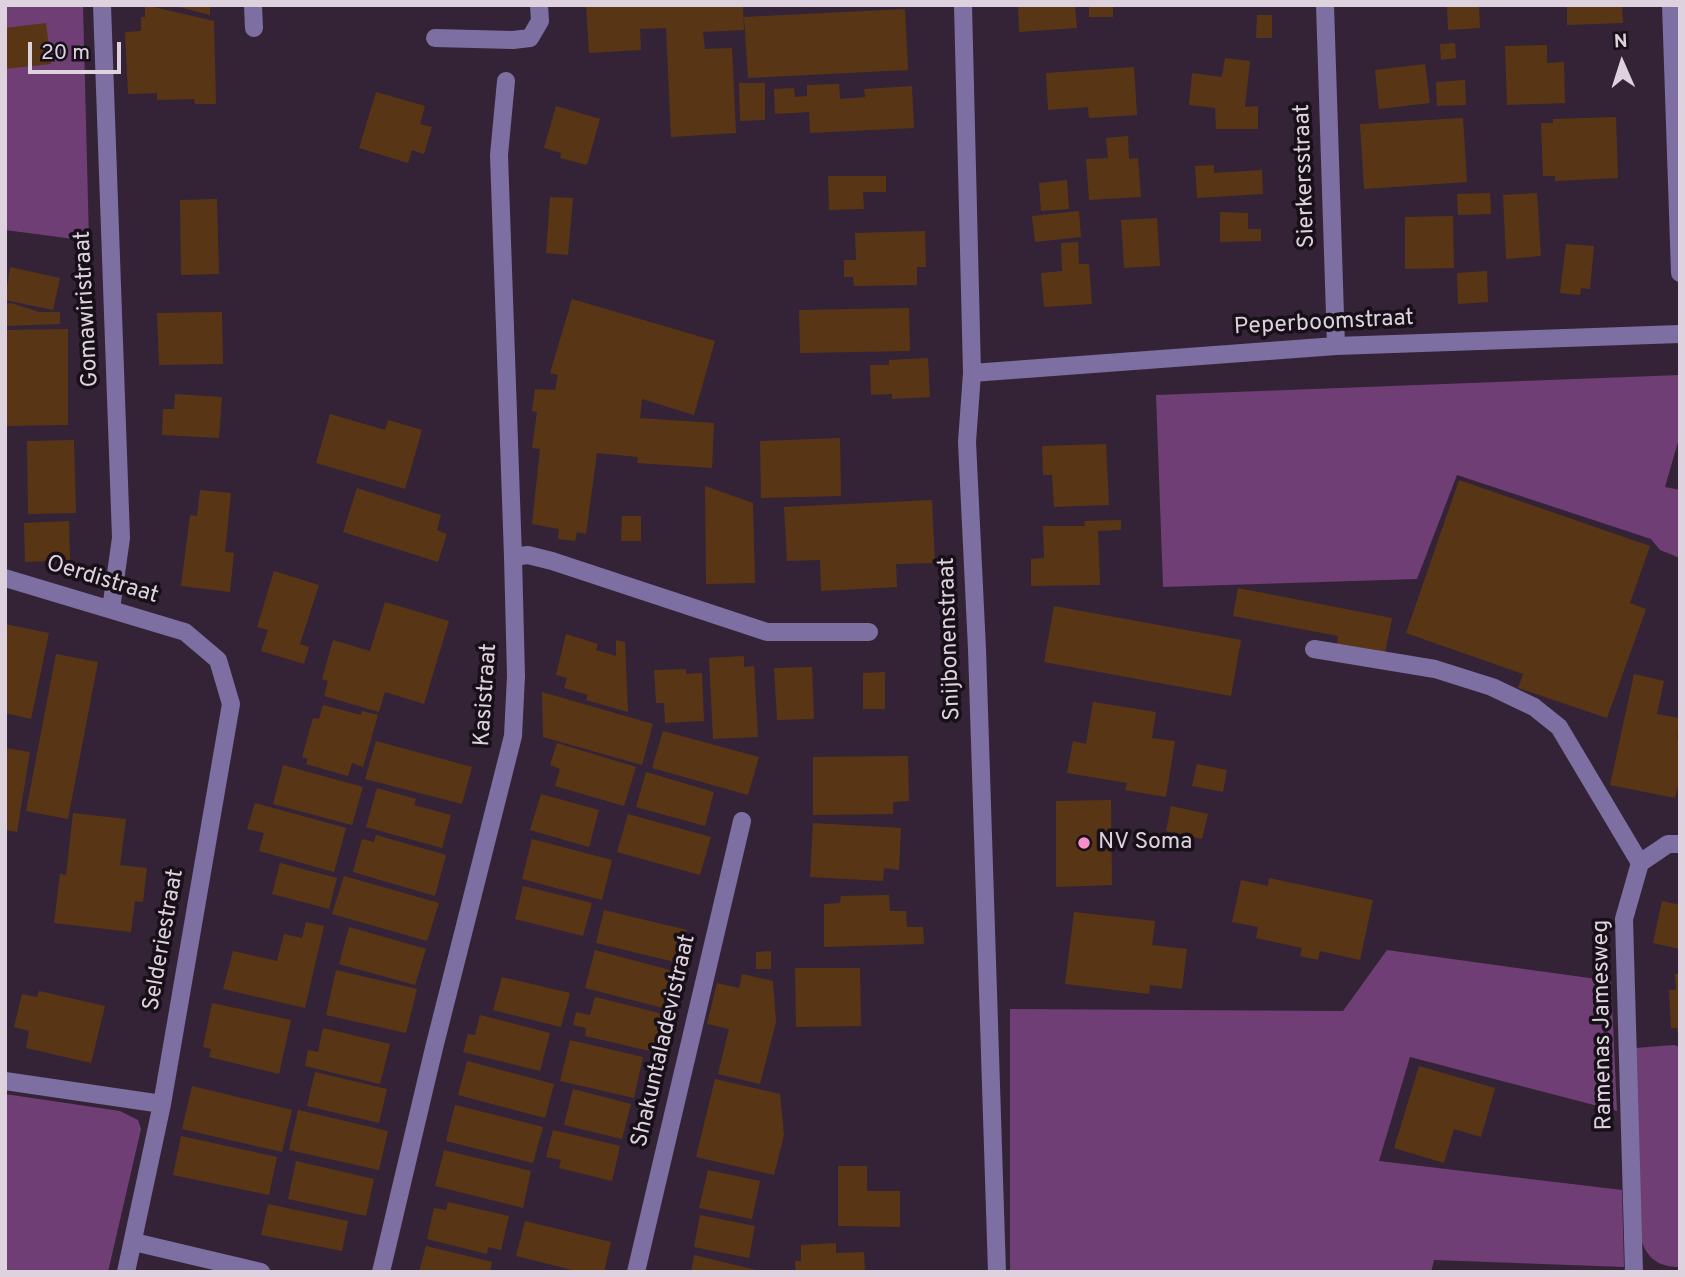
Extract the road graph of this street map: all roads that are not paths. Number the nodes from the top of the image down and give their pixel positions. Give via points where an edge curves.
1 (102, 5) edge
2 (253, 5) edge
3 (539, 5) edge
4 (962, 5) edge
5 (1325, 5) edge
6 (1671, 5) edge
7 (254, 28) dead end
8 (435, 38) dead end
9 (506, 81) dead end
10 (1680, 273) edge
11 (1680, 334) edge
12 (1336, 346) junction
13 (972, 373) junction
14 (513, 557) junction
15 (5, 578) edge
16 (111, 609) junction
17 (185, 632) joint
18 (869, 632) dead end
19 (1314, 649) dead end
20 (741, 821) dead end
21 (1680, 844) edge
22 (1640, 863) junction
23 (5, 1082) edge
24 (162, 1104) junction
25 (134, 1242) junction
26 (126, 1272) edge
27 (261, 1272) edge
28 (381, 1272) edge
29 (636, 1272) edge
30 (997, 1272) edge
31 (1633, 1272) edge

1 - 16 street, Gomawiristraat via 120,525
2 - 7 street
3 - 8 street via 540,20 530,38
4 - 13 street, Snijbonenstraat
5 - 12 street, Sierkersstraat
6 - 10 street
9 - 14 street, Kasistraat via 499,155
11 - 12 street, Peperboomstraat
12 - 13 street, Peperboomstraat
13 - 30 street, Snijbonenstraat via 967,442
14 - 18 street via 528,555 552,561 767,632
14 - 28 street, Kasistraat via 513,736
15 - 16 street, Oerdistraat
16 - 17 street, Oerdistraat
17 - 24 street, Selderiestraat via 218,660 230,704
19 - 22 street via 1435,669 1492,687 1534,707 1559,727
20 - 29 street, Shakuntaladevistraat
21 - 22 street via 1668,844
22 - 31 street, Ramenas Jamesweg via 1623,919
23 - 24 street
24 - 25 street, Selderiestraat
25 - 26 street, Selderiestraat
25 - 27 street

